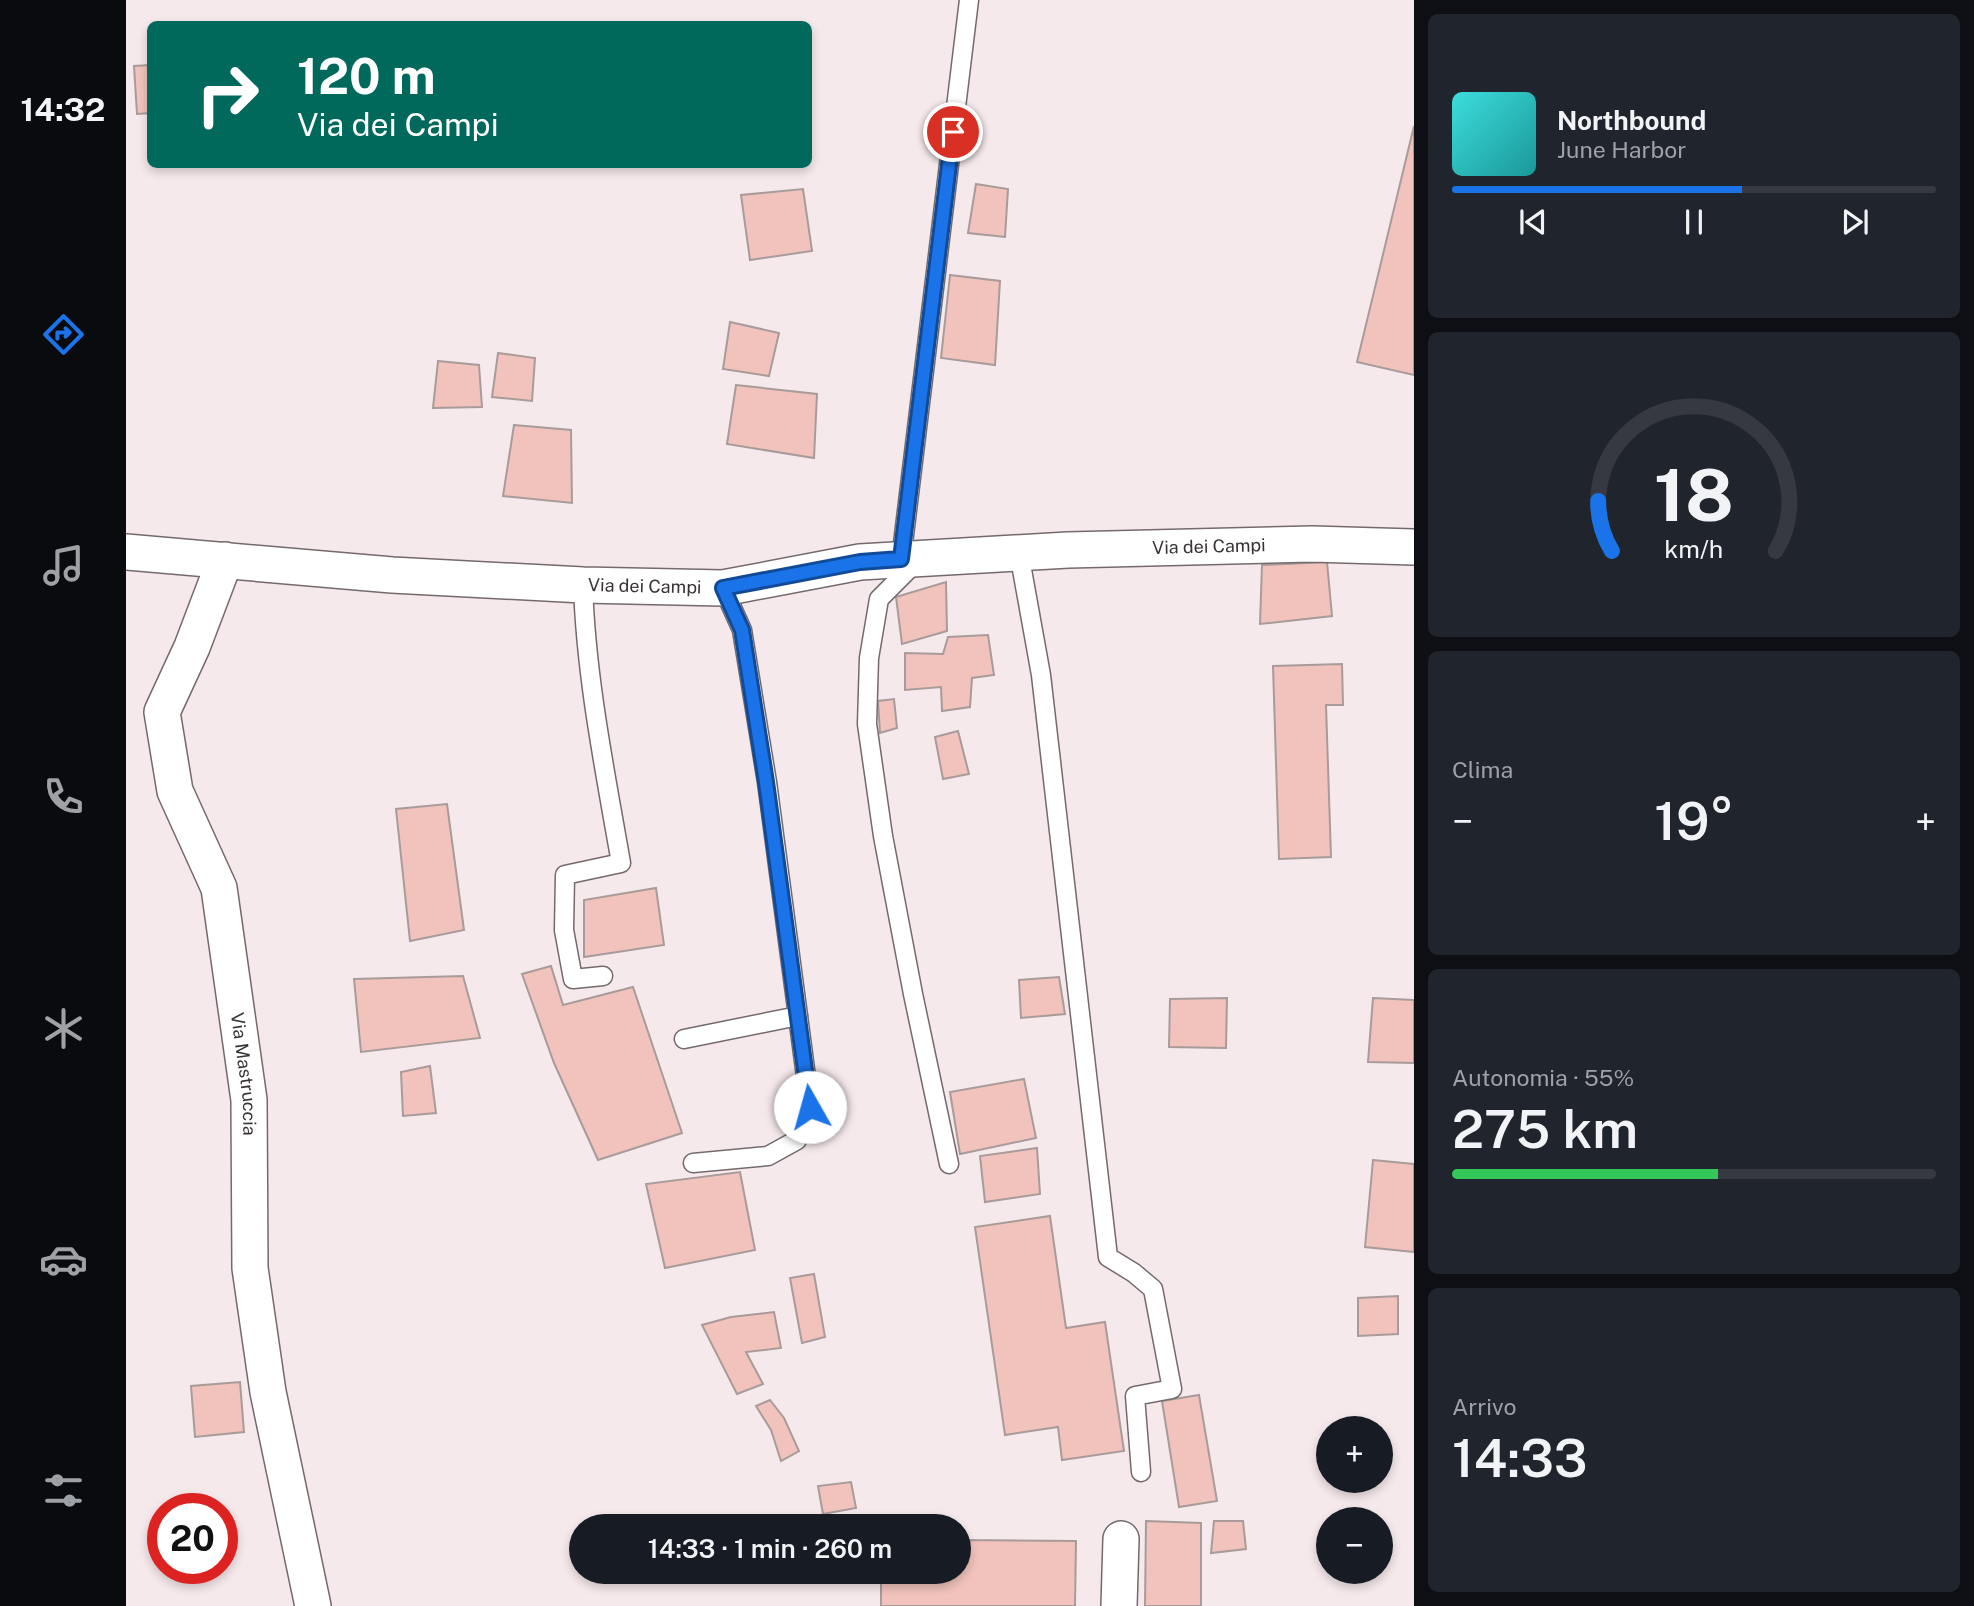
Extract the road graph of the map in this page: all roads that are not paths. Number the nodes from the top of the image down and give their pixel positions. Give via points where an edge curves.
1 (969, 0) edge
2 (1414, 547) edge
3 (126, 552) edge
4 (1020, 553) junction
5 (910, 559) junction
6 (225, 560) junction
7 (583, 585) junction
8 (723, 588) junction
9 (603, 976) dead end
10 (798, 1016) junction
11 (684, 1038) dead end
12 (692, 1163) dead end
13 (949, 1164) dead end
14 (1141, 1472) dead end
15 (1121, 1539) dead end
16 (313, 1606) edge
17 (1119, 1606) edge

1 - 5 lane
2 - 4 street, Via dei Campi via 1312,544
3 - 6 street, Via dei Campi
4 - 5 street, Via dei Campi
4 - 14 lane via 1043,689 1108,1257 1153,1289 1172,1388 1135,1396
5 - 8 street, Via dei Campi via 860,562
5 - 13 lane via 879,599 869,658 867,724 893,889
6 - 7 street, Via dei Campi
6 - 16 street, Via Mastruccia via 162,712 175,791 219,888 249,1100 250,1268 268,1392
7 - 8 street, Via dei Campi
7 - 9 lane via 599,738 621,863 565,875 564,930 573,979
8 - 10 lane via 742,630
10 - 11 lane
10 - 12 lane via 810,1107 797,1140 768,1156
15 - 17 street

